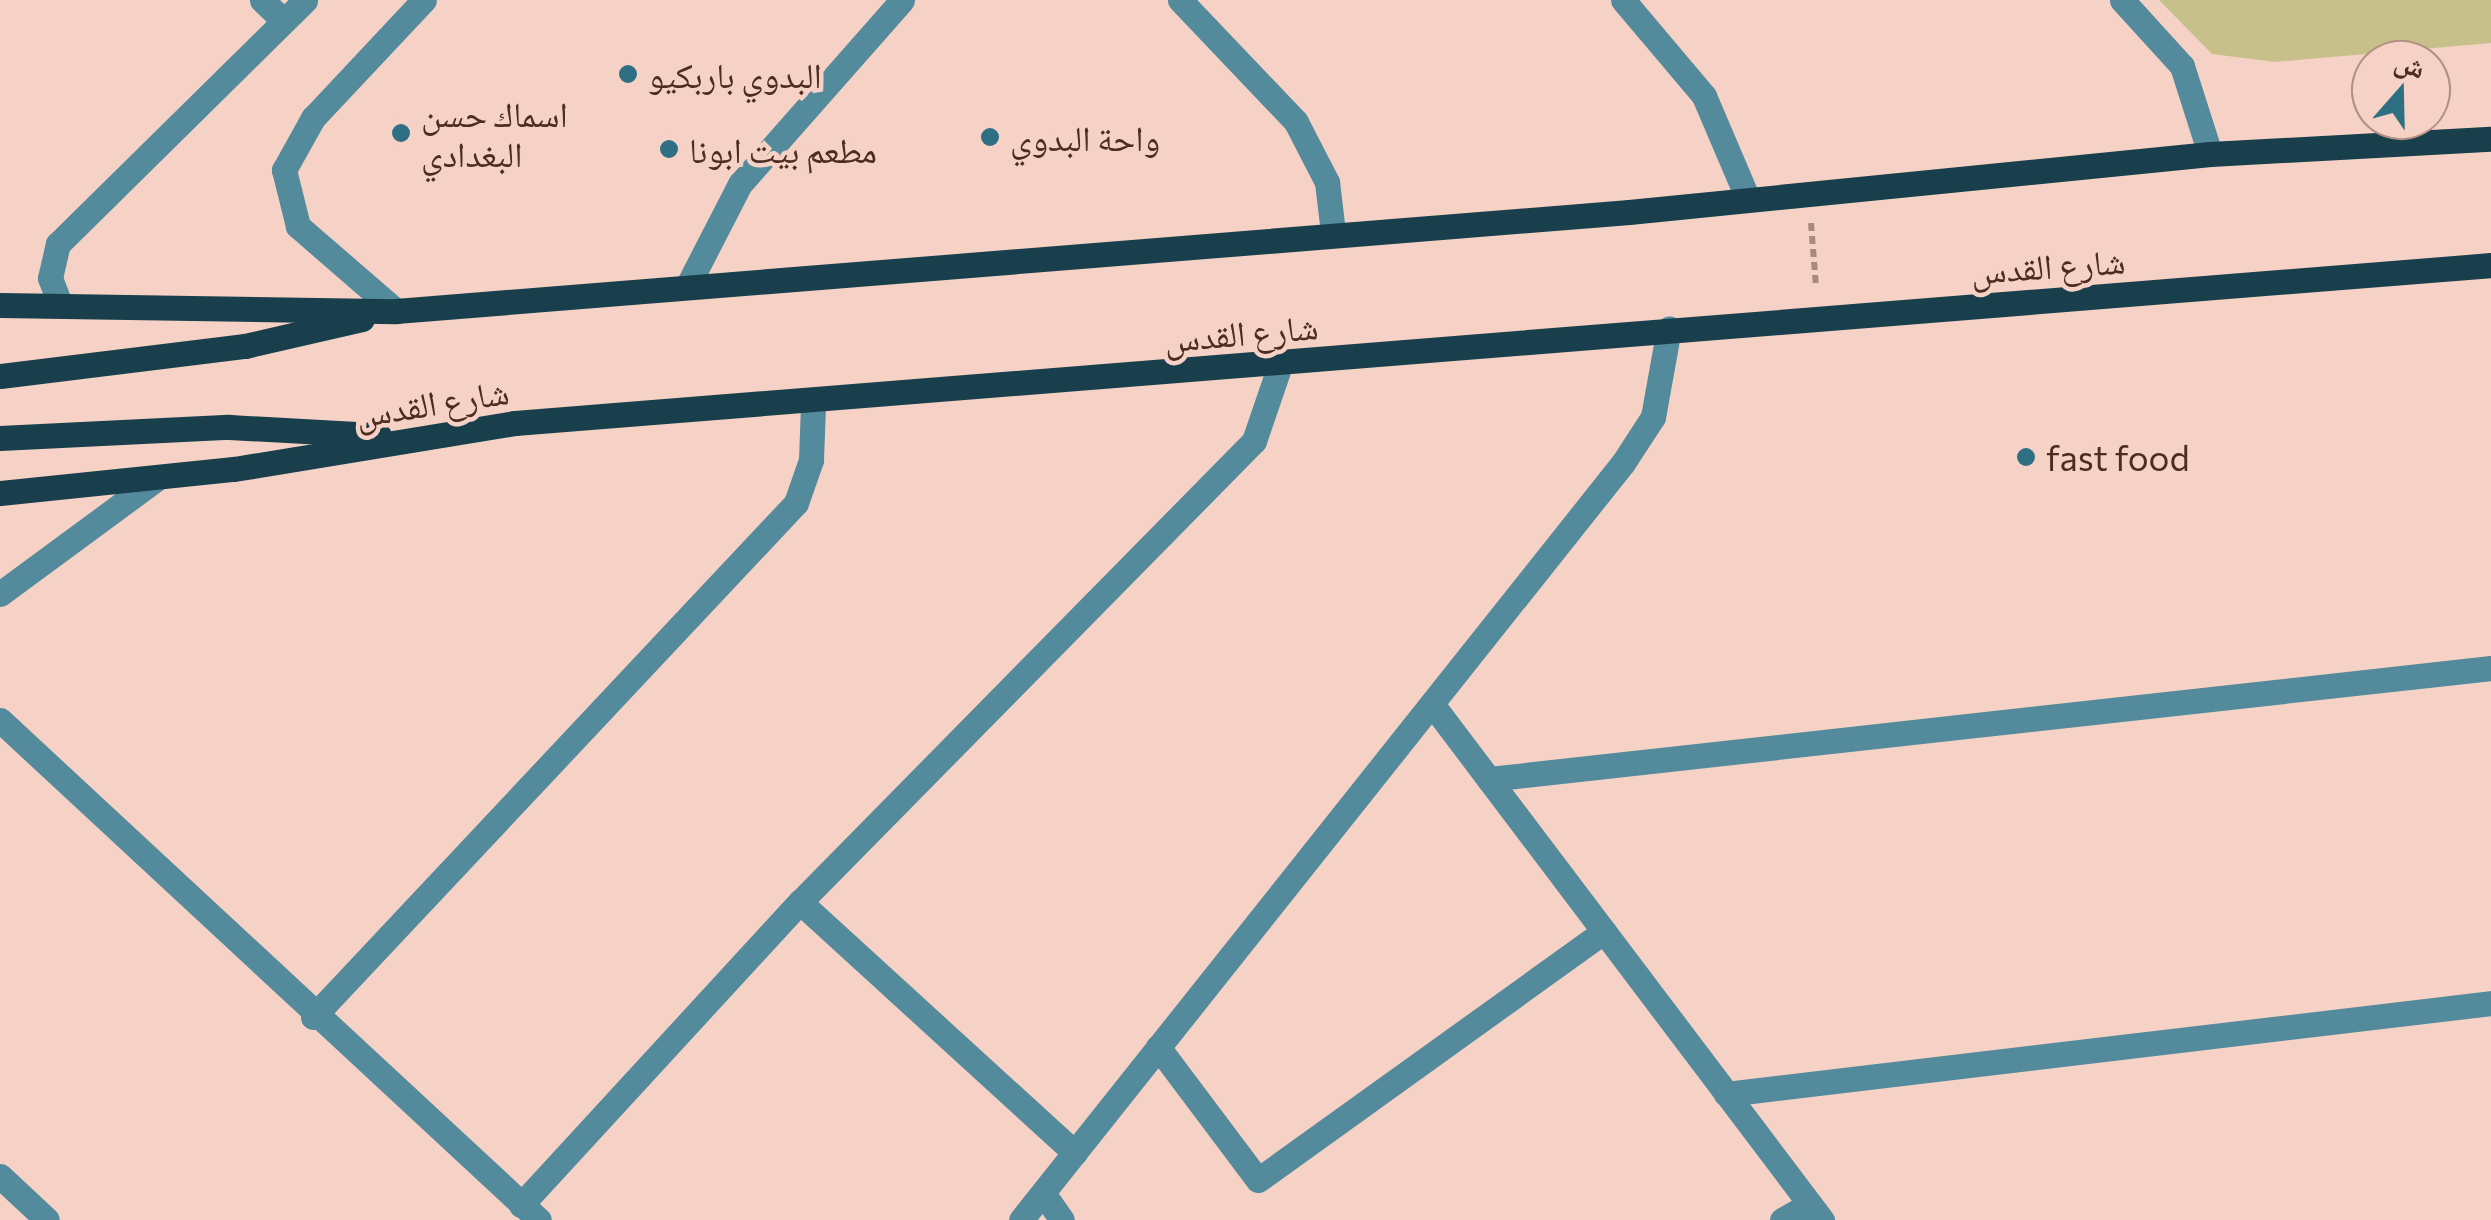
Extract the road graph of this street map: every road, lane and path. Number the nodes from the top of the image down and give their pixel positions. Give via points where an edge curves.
1 (262, 0) edge
2 (305, 0) edge
3 (424, 0) edge
4 (902, 0) edge
5 (1180, 0) edge
6 (1623, 0) edge
7 (2122, 0) edge
8 (284, 21) junction
9 (2491, 140) edge
10 (2210, 154) junction
11 (1808, 193) junction
12 (1748, 199) junction
13 (1333, 232) junction
14 (2491, 265) edge
15 (688, 285) junction
16 (60, 304) junction
17 (0, 305) edge
18 (396, 310) junction
19 (1818, 317) junction
20 (1669, 328) junction
21 (1280, 365) junction
22 (0, 376) edge
23 (813, 406) junction
24 (0, 438) edge
25 (403, 438) junction
26 (156, 479) junction
27 (0, 493) edge
28 (0, 594) edge
29 (2491, 668) edge
30 (1432, 704) junction
31 (0, 720) edge
32 (1489, 779) junction
33 (800, 902) junction
34 (1604, 931) junction
35 (2491, 1003) edge
36 (313, 1016) junction
37 (1158, 1047) junction
38 (1726, 1094) junction
39 (1076, 1152) junction
40 (0, 1176) edge
41 (1044, 1193) junction
42 (530, 1212) edge
43 (1816, 1212) edge
44 (47, 1220) edge
45 (1021, 1220) edge
46 (1062, 1220) edge
47 (1782, 1220) edge

1 - 8 street
2 - 8 street
3 - 18 street via 312,118 284,170 298,226
4 - 15 street via 740,184
5 - 13 street via 1296,122 1328,182
6 - 12 street via 1704,96
7 - 10 street via 2182,66
8 - 16 street via 58,244 50,278
9 - 10 main road
10 - 11 main road
11 - 12 main road
11 - 19 path
12 - 13 main road
13 - 15 main road
14 - 19 main road, شارع القدس
15 - 18 main road
16 - 17 main road
16 - 18 main road
18 - 22 main road via 245,346
19 - 20 main road, شارع القدس
20 - 21 main road, شارع القدس
20 - 30 street via 1653,417
21 - 23 main road, شارع القدس
21 - 33 street via 1254,441
23 - 25 main road, شارع القدس
23 - 36 street via 811,460 796,503
24 - 25 main road via 286,427
25 - 26 main road, شارع القدس
26 - 27 main road, شارع القدس
26 - 28 street
29 - 32 street
30 - 32 street
30 - 37 street
31 - 36 street
32 - 34 street
33 - 39 street
33 - 42 street
34 - 37 street via 1258,1180
34 - 38 street
35 - 38 street
36 - 42 street
37 - 39 street
38 - 43 street
39 - 41 street
40 - 44 street
41 - 45 street
41 - 46 street
43 - 47 street

